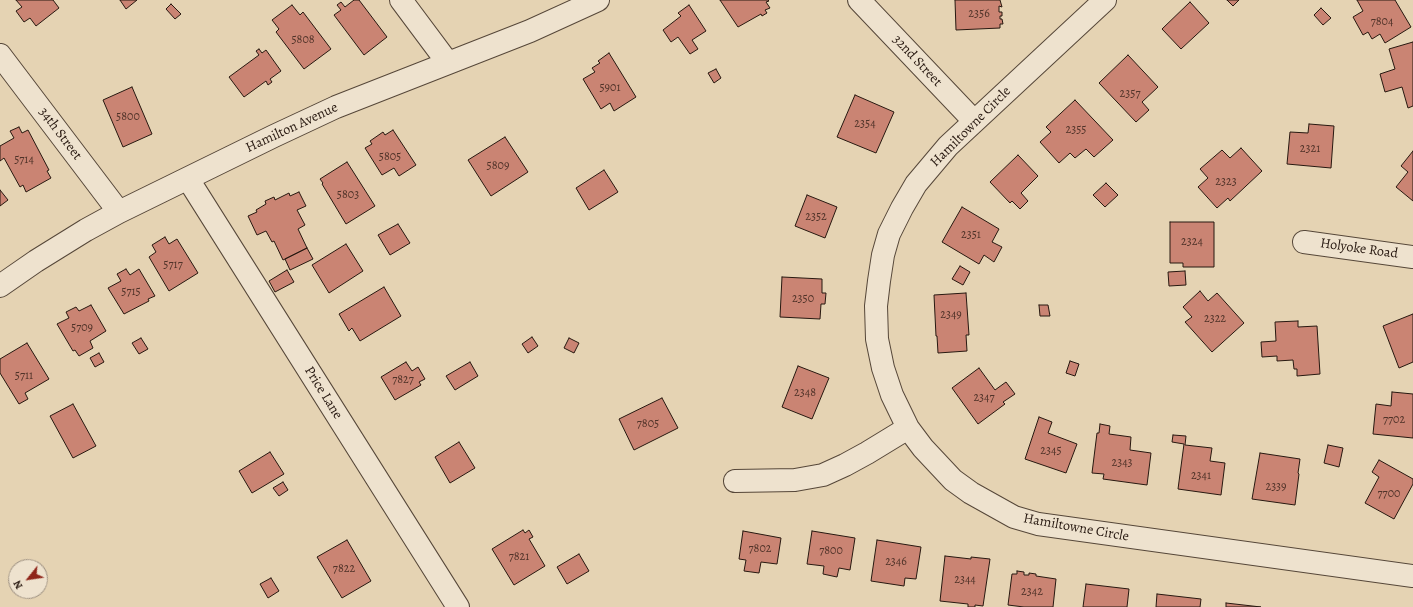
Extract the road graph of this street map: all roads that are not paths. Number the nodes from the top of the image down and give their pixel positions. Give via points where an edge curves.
1 (401, 0) edge
2 (598, 0) edge
3 (859, 0) edge
4 (1105, 0) edge
5 (0, 55) edge
6 (448, 63) junction
7 (974, 121) junction
8 (188, 179) junction
9 (119, 212) junction
10 (1304, 242) dead end
11 (1413, 257) edge
12 (0, 286) edge
13 (908, 428) junction
14 (734, 480) dead end
15 (1413, 576) edge
16 (458, 607) edge

1 - 6 street
2 - 6 street, Hamilton Avenue via 530,31
3 - 7 street, 32nd Street
4 - 7 street, Hamiltowne Circle
5 - 9 street, 34th Street
6 - 8 street, Hamilton Avenue via 336,107
7 - 13 street, Hamiltowne Circle via 948,146 916,184 892,227 883,255 876,306 877,339 892,395
8 - 9 street, Hamilton Avenue
8 - 16 street, Price Lane
9 - 12 street, Hamilton Avenue via 61,245
10 - 11 street, Holyoke Road
13 - 14 street via 867,453 823,475 795,480
13 - 15 street, Hamiltowne Circle via 953,480 1014,517 1038,524

